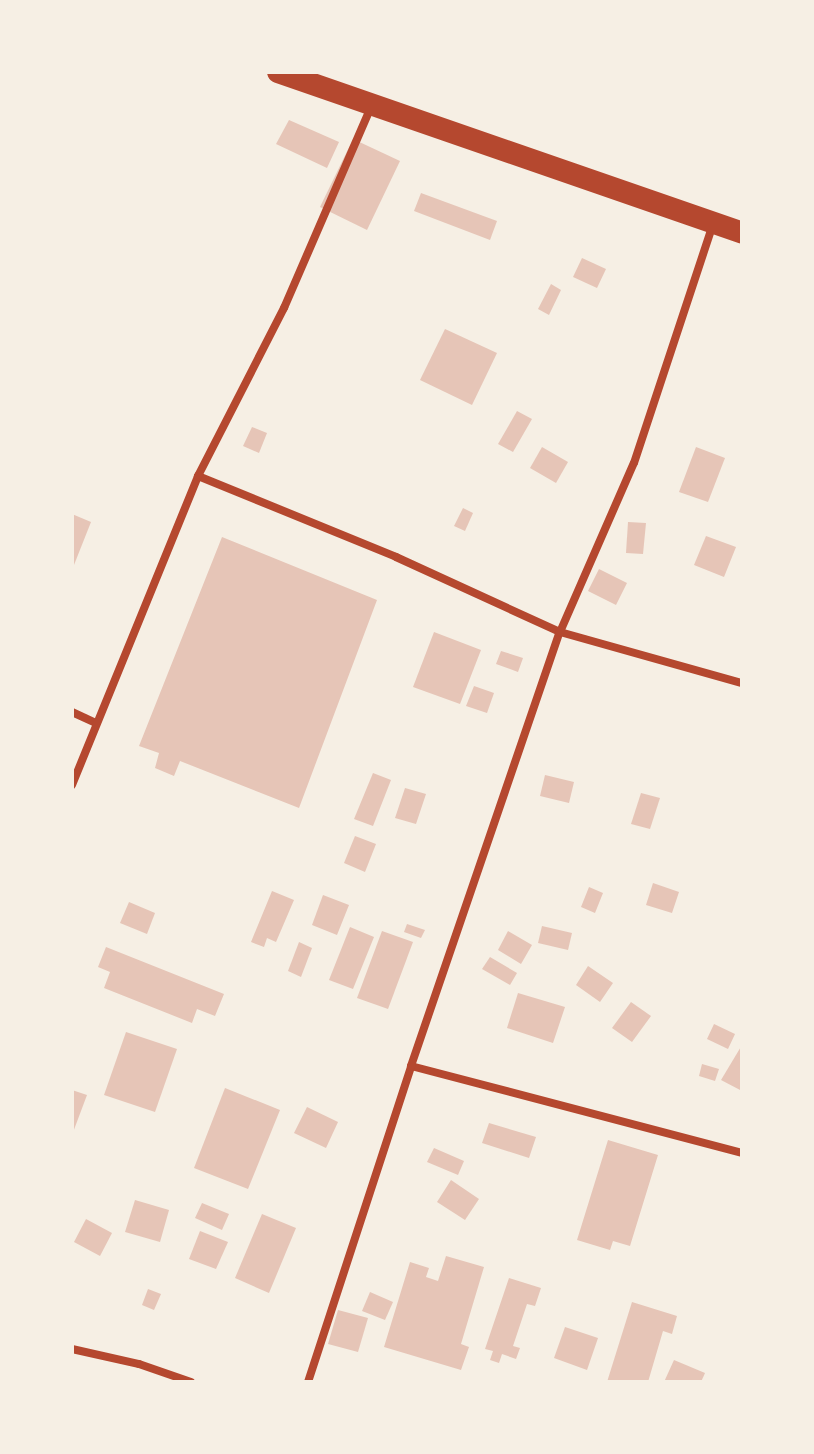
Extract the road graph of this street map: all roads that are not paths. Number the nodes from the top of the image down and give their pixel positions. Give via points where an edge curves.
1 (278, 72) edge
2 (372, 105) junction
3 (714, 223) junction
4 (742, 233) edge
5 (198, 476) junction
6 (560, 632) junction
7 (742, 683) edge
8 (72, 712) edge
9 (96, 723) junction
10 (72, 785) edge
11 (411, 1066) junction
12 (742, 1153) edge
13 (72, 1349) edge
14 (191, 1382) edge
15 (308, 1382) edge

1 - 2 highway
2 - 3 highway
2 - 5 street via 284,308
3 - 4 highway
3 - 6 street via 634,463
5 - 6 street
5 - 9 street
6 - 7 street
6 - 11 street
8 - 9 street
9 - 10 street
11 - 12 street
11 - 15 street
13 - 14 street

